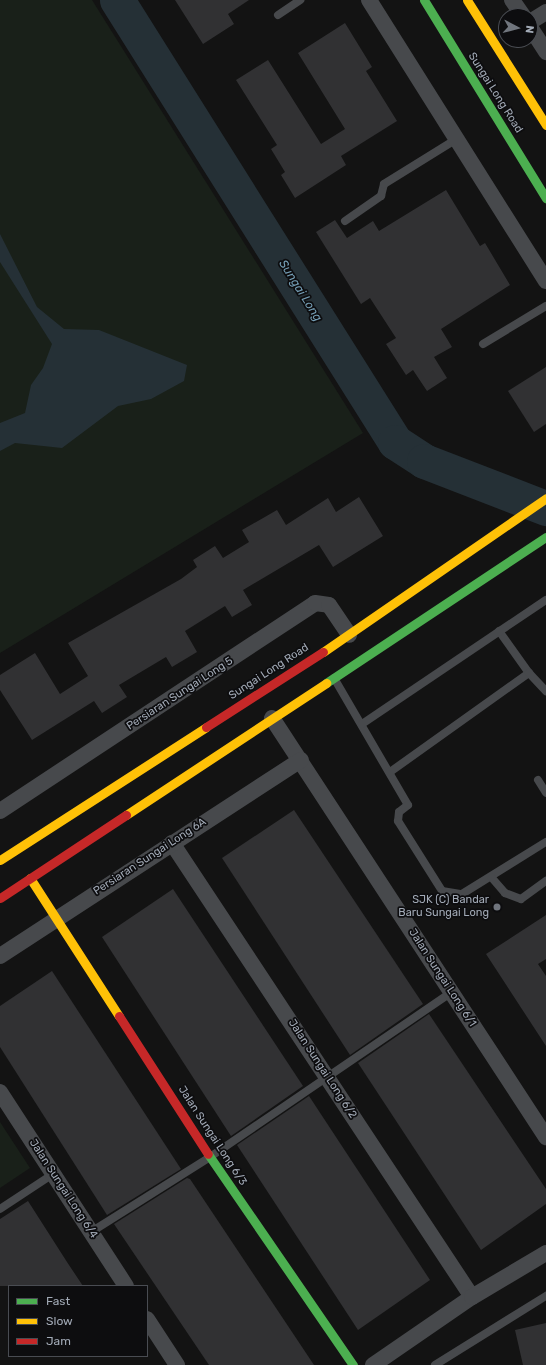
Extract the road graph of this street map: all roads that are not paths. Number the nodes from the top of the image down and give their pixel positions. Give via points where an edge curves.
1 (300, 0) edge
2 (369, 0) edge
3 (424, 0) edge
4 (467, 0) edge
5 (278, 15) dead end
6 (538, 40) edge
7 (546, 52) edge
8 (546, 125) edge
9 (455, 140) junction
10 (546, 198) edge
11 (346, 221) dead end
12 (546, 281) edge
13 (546, 306) edge
14 (483, 344) dead end
15 (546, 498) edge
16 (546, 537) edge
17 (546, 600) edge
18 (499, 631) junction
19 (349, 635) junction
20 (529, 673) junction
21 (333, 677) junction
22 (546, 691) edge
23 (272, 718) junction
24 (362, 724) junction
25 (300, 760) junction
26 (390, 772) junction
27 (538, 780) dead end
28 (546, 793) edge
29 (0, 811) edge
30 (546, 842) edge
31 (172, 843) junction
32 (0, 860) edge
33 (30, 878) junction
34 (492, 878) junction
35 (546, 881) edge
36 (0, 898) edge
37 (56, 917) junction
38 (0, 956) edge
39 (452, 992) junction
40 (328, 1078) junction
41 (0, 1092) edge
42 (546, 1137) edge
43 (210, 1157) junction
44 (53, 1174) junction
45 (0, 1209) edge
46 (91, 1232) junction
47 (546, 1253) edge
48 (125, 1285) edge
49 (546, 1296) edge
50 (472, 1297) junction
51 (148, 1321) edge
52 (177, 1365) edge
53 (353, 1365) edge
54 (373, 1365) edge
55 (435, 1365) edge

1 - 5 lane
2 - 9 street
3 - 10 street, Sungai Long Road
4 - 8 street
6 - 7 street
9 - 11 lane via 384,184 381,196
9 - 12 street
13 - 14 lane
15 - 19 street, Sungai Long Road
16 - 21 street
17 - 18 lane
18 - 20 lane
18 - 24 lane
19 - 29 street, Persiaran Sungai Long 5 via 329,605 315,603
19 - 32 street, Sungai Long Road
20 - 22 lane
20 - 26 lane
21 - 23 street
21 - 24 lane
23 - 25 street, Jalan Sungai Long 6/1
23 - 33 street
24 - 26 lane
25 - 31 street, Persiaran Sungai Long 6A
25 - 39 street, Jalan Sungai Long 6/1
26 - 34 lane via 408,805 399,812 398,821 442,891 462,894
27 - 28 lane
30 - 34 lane
31 - 37 street, Persiaran Sungai Long 6A
31 - 40 street, Jalan Sungai Long 6/2
33 - 36 street
33 - 37 street, Jalan Sungai Long 6/3
34 - 35 lane via 505,893 521,899
37 - 38 street, Persiaran Sungai Long 6A
37 - 43 street, Jalan Sungai Long 6/3
39 - 40 lane
39 - 42 street, Jalan Sungai Long 6/1
40 - 43 lane
40 - 50 street, Jalan Sungai Long 6/2
41 - 44 street, Jalan Sungai Long 6/4
43 - 46 lane
43 - 53 street, Jalan Sungai Long 6/3
44 - 45 lane
44 - 46 street, Jalan Sungai Long 6/4
46 - 48 street, Jalan Sungai Long 6/4
47 - 50 street
49 - 55 lane
50 - 54 street
51 - 52 street

